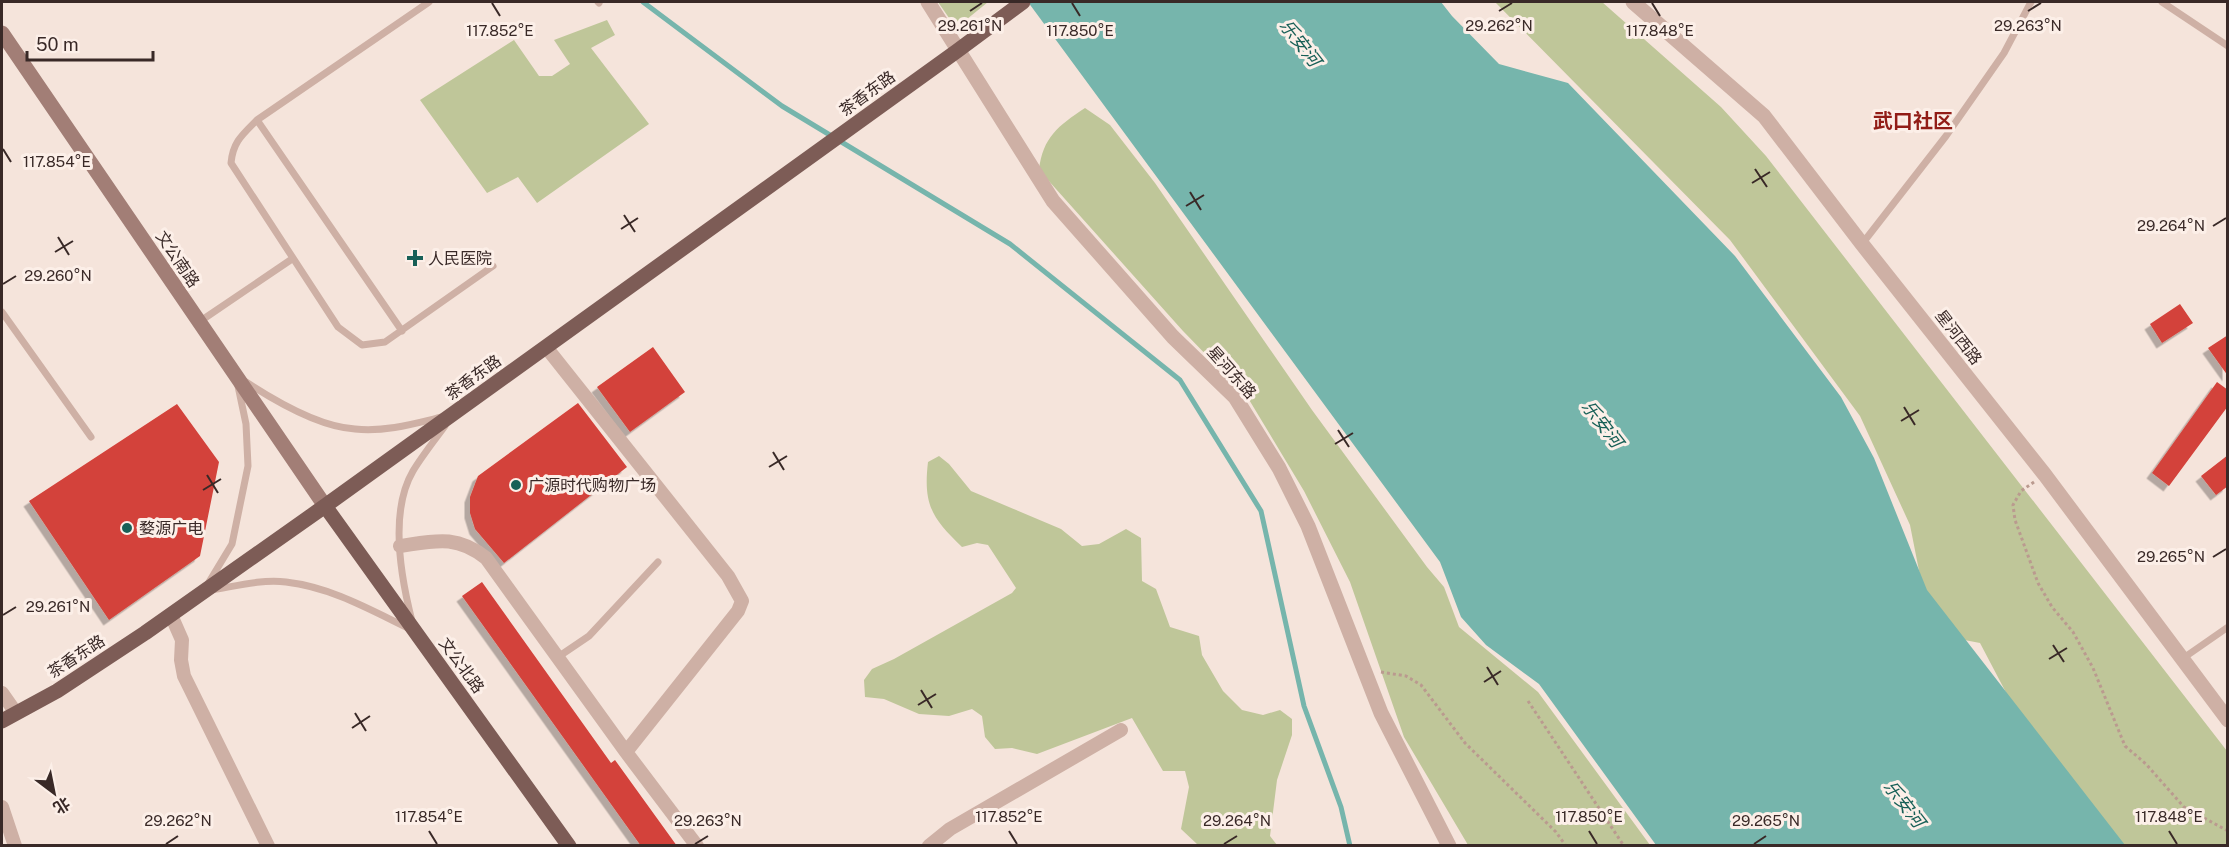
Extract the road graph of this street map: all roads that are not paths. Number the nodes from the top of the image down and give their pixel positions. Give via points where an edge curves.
1 (429, 2) edge
2 (928, 2) edge
3 (1023, 2) edge
4 (1633, 2) edge
5 (2031, 2) edge
6 (2162, 2) edge
7 (2, 33) edge
8 (2228, 46) edge
9 (957, 51) junction
10 (257, 120) junction
11 (1862, 244) junction
12 (292, 258) junction
13 (493, 266) dead end
14 (2, 312) edge
15 (199, 322) junction
16 (402, 331) junction
17 (546, 347) junction
18 (235, 375) junction
19 (453, 414) junction
20 (91, 437) dead end
21 (325, 506) junction
22 (400, 546) junction
23 (658, 562) dead end
24 (204, 591) junction
25 (171, 615) junction
26 (2228, 627) edge
27 (415, 632) junction
28 (558, 657) junction
29 (2182, 659) junction
30 (2, 693) edge
31 (16, 713) junction
32 (2228, 720) edge
33 (2, 721) edge
34 (1121, 730) dead end
35 (626, 752) junction
36 (2, 807) edge
37 (15, 846) edge
38 (267, 846) edge
39 (569, 846) edge
40 (697, 846) edge
41 (929, 846) edge
42 (1449, 846) edge

1 - 10 lane
2 - 9 street, 星河东路
3 - 9 main road, 茶香东路
4 - 11 street, 星河西路 via 1764,116
5 - 11 lane via 2004,53 1959,118
6 - 8 lane
7 - 15 main road, 文公南路
9 - 17 main road, 茶香东路
9 - 42 street, 星河东路 via 1053,201 1173,337 1235,397 1279,468 1308,526 1381,713
10 - 12 lane via 233,149 231,163
10 - 16 lane
11 - 29 street, 星河西路 via 2045,475
12 - 15 lane
12 - 16 lane via 338,327 362,345 385,342
13 - 16 lane
14 - 20 lane
15 - 18 main road, 文公南路
17 - 19 main road, 茶香东路
17 - 35 street via 728,576 742,601
18 - 19 lane via 278,403 354,430 396,428
18 - 21 main road, 文公南路
18 - 24 lane via 246,424 248,466 232,544
19 - 21 main road, 茶香东路
19 - 22 lane via 412,473 401,506
21 - 24 main road, 茶香东路
21 - 27 main road, 文公北路
22 - 27 lane via 404,587
22 - 28 street via 450,540 475,549 500,576
23 - 28 lane via 589,636
24 - 25 main road, 茶香东路
24 - 27 lane via 286,582 329,592
25 - 31 main road, 茶香东路 via 57,691
25 - 38 street via 182,640 184,676
26 - 29 lane
27 - 39 main road, 文公北路
28 - 35 street
29 - 32 street, 星河西路
30 - 31 street
31 - 33 main road, 茶香东路
34 - 41 street via 950,829
35 - 40 street
36 - 37 street

